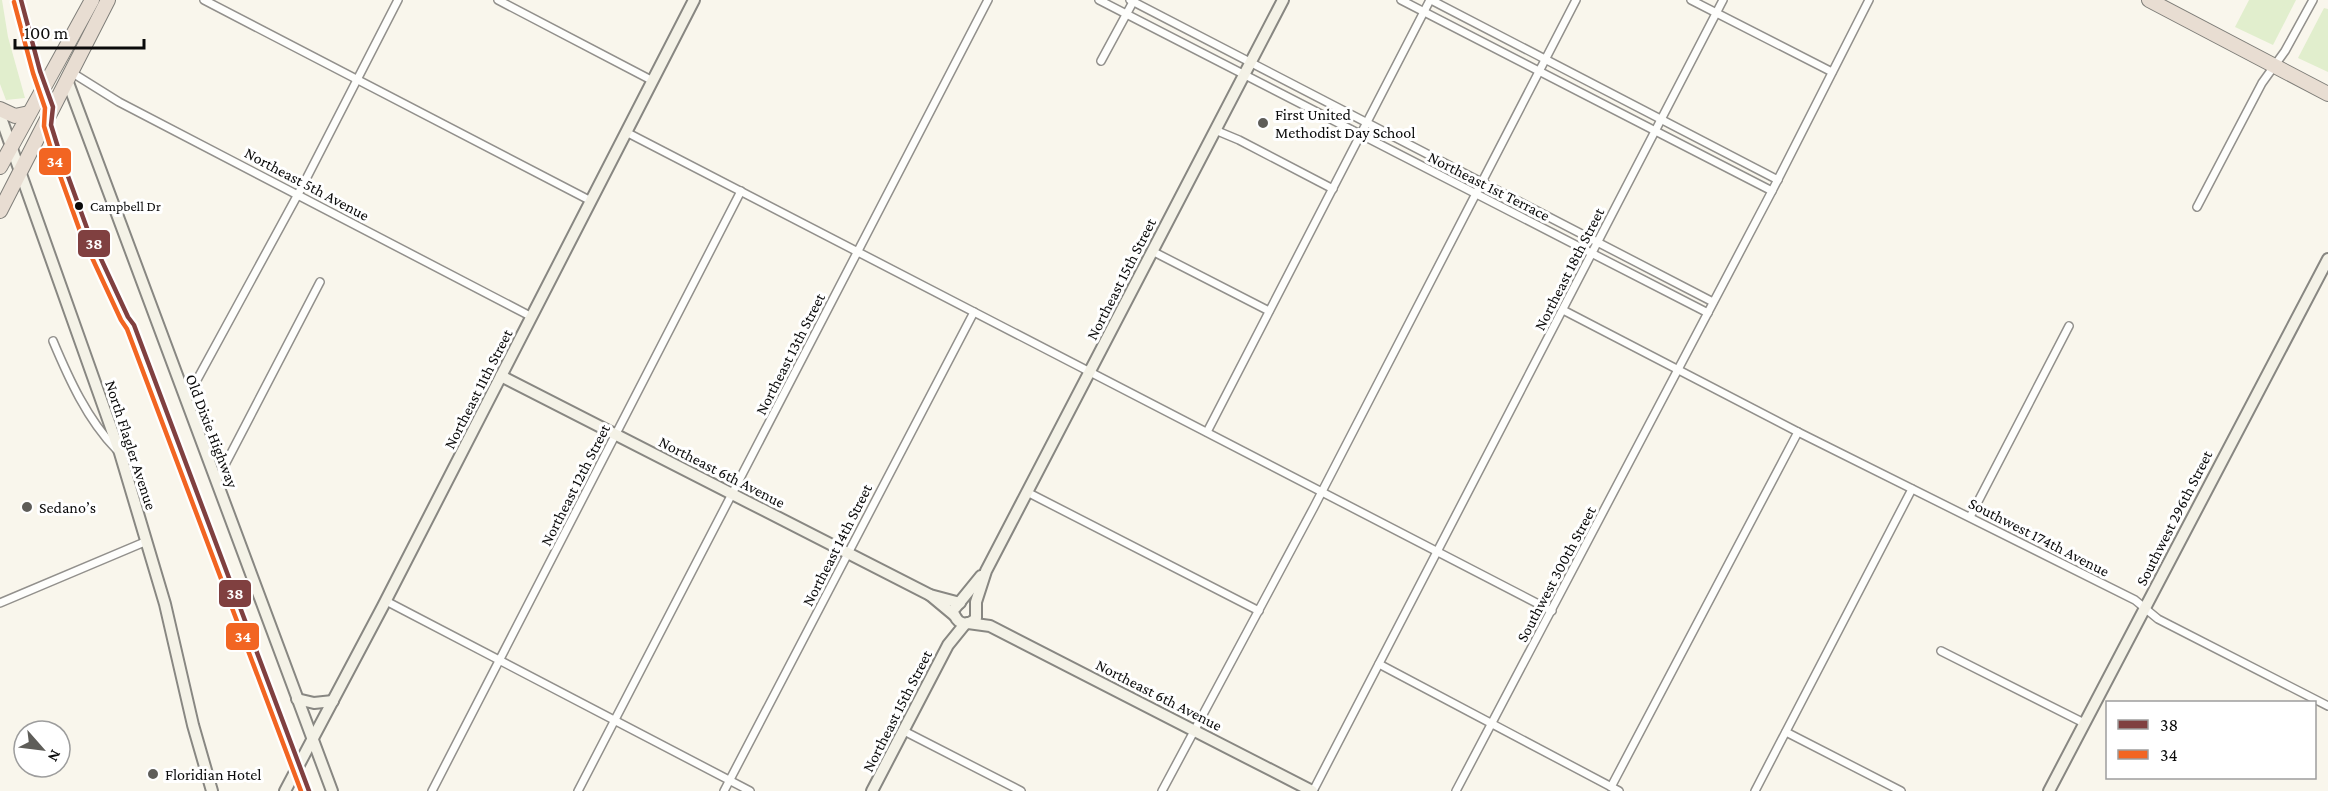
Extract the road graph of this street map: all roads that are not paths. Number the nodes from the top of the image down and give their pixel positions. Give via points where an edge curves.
1 (92, 0) edge
2 (108, 0) edge
3 (204, 0) edge
4 (399, 0) edge
5 (498, 0) edge
6 (694, 0) edge
7 (988, 0) edge
8 (1099, 0) edge
9 (1132, 0) edge
10 (1283, 0) edge
11 (1401, 0) edge
12 (1431, 0) edge
13 (1576, 0) edge
14 (1691, 0) edge
15 (1723, 0) edge
16 (1869, 0) edge
17 (2313, 0) edge
18 (2157, 2) edge
19 (1424, 12) junction
20 (1717, 13) junction
21 (1126, 14) junction
22 (1546, 59) junction
23 (59, 60) junction
24 (1101, 61) dead end
25 (1250, 63) junction
26 (2274, 66) junction
27 (1539, 71) junction
28 (1832, 72) junction
29 (1243, 75) junction
30 (69, 76) junction
31 (359, 80) junction
32 (653, 81) junction
33 (2328, 94) edge
34 (0, 109) edge
35 (29, 113) junction
36 (0, 115) edge
37 (1661, 119) junction
38 (1366, 123) junction
39 (1215, 130) junction
40 (1655, 130) junction
41 (626, 132) junction
42 (1360, 136) junction
43 (11, 147) junction
44 (0, 167) edge
45 (20, 172) junction
46 (1778, 180) junction
47 (1481, 182) junction
48 (1333, 189) junction
49 (741, 191) junction
50 (1772, 191) junction
51 (1475, 194) junction
52 (298, 195) junction
53 (591, 201) junction
54 (2197, 207) dead end
55 (0, 211) edge
56 (1598, 243) junction
57 (1152, 251) junction
58 (858, 252) junction
59 (1592, 254) junction
60 (2328, 259) edge
61 (320, 282) dead end
62 (1713, 302) junction
63 (1563, 310) junction
64 (974, 312) junction
65 (1269, 312) junction
66 (1708, 313) junction
67 (532, 317) junction
68 (2069, 326) dead end
69 (53, 341) dead end
70 (1678, 369) junction
71 (1089, 372) junction
72 (501, 376) junction
73 (185, 401) junction
74 (1207, 432) junction
75 (1798, 432) junction
76 (616, 435) junction
77 (120, 453) junction
78 (216, 482) junction
79 (1912, 489) junction
80 (1322, 491) junction
81 (1027, 492) junction
82 (732, 494) junction
83 (1970, 517) junction
84 (147, 541) junction
85 (1438, 550) junction
86 (848, 553) junction
87 (986, 571) junction
88 (930, 595) junction
89 (386, 601) junction
90 (0, 603) edge
91 (960, 603) junction
92 (2145, 608) junction
93 (976, 610) junction
94 (1259, 611) junction
95 (1552, 611) junction
96 (955, 615) junction
97 (967, 624) junction
98 (990, 626) junction
99 (948, 645) junction
100 (1941, 651) dead end
101 (499, 661) junction
102 (1379, 664) junction
103 (297, 699) junction
104 (333, 701) junction
105 (2328, 706) edge
106 (615, 720) junction
107 (2084, 723) junction
108 (1491, 724) junction
109 (1195, 729) junction
110 (904, 731) junction
111 (1786, 732) junction
112 (312, 740) junction
113 (730, 780) junction
114 (1611, 787) junction
115 (212, 791) edge
116 (285, 791) edge
117 (332, 791) edge
118 (432, 791) edge
119 (578, 791) edge
120 (724, 791) edge
121 (750, 791) edge
122 (872, 791) edge
123 (1021, 791) edge
124 (1162, 791) edge
125 (1313, 791) edge
126 (1456, 791) edge
127 (1619, 791) edge
128 (1755, 791) edge
129 (1901, 791) edge
130 (2049, 791) edge

1 - 23 highway
2 - 30 highway
3 - 31 street
4 - 31 street
5 - 32 street
6 - 32 street, Northeast 11th Street
7 - 58 street, Northeast 13th Street
8 - 21 street, Northeast 1st Terrace
9 - 21 street
9 - 25 street, Northeast 1st Terrace
10 - 25 street, Northeast 15th Street
11 - 19 street
12 - 19 street
12 - 22 street
13 - 22 street
14 - 20 street
15 - 20 street, Northeast 18th Street
16 - 28 street, Southwest 300th Street
17 - 26 street
18 - 26 highway
19 - 27 street
19 - 38 street
20 - 28 street
20 - 37 street, Northeast 18th Street
21 - 24 street
21 - 29 street, Northeast 1st Terrace
22 - 27 street
22 - 37 street
23 - 30 highway
23 - 35 highway
25 - 29 street, Northeast 15th Street
25 - 38 street, Northeast 1st Terrace
26 - 33 highway
26 - 54 street
27 - 40 street
27 - 47 street
28 - 46 street, Southwest 300th Street
29 - 39 street, Northeast 15th Street
29 - 42 street, Northeast 1st Terrace
30 - 45 highway
30 - 52 street, Northeast 5th Avenue
30 - 73 street, Old Dixie Highway
31 - 52 street
31 - 53 street
32 - 41 street, Northeast 11th Street
34 - 35 highway via 15,116
35 - 43 highway
36 - 43 street, North Flagler Avenue
37 - 40 street, Northeast 18th Street
37 - 46 street
38 - 42 street
38 - 47 street, Northeast 1st Terrace
39 - 48 street
39 - 57 street, Northeast 15th Street
40 - 50 street
40 - 56 street, Northeast 18th Street
41 - 49 street
41 - 53 street, Northeast 11th Street
42 - 48 street
42 - 51 street, Northeast 1st Terrace
43 - 44 highway
43 - 45 street, North Flagler Avenue
45 - 55 highway
45 - 77 street, North Flagler Avenue
46 - 50 street, Southwest 300th Street
47 - 51 street
47 - 56 street, Northeast 1st Terrace
48 - 65 street
49 - 58 street
49 - 76 street, Northeast 12th Street
50 - 62 street, Southwest 300th Street
51 - 59 street, Northeast 1st Terrace
51 - 80 street
52 - 67 street, Northeast 5th Avenue
52 - 73 street
53 - 67 street, Northeast 11th Street
56 - 59 street, Northeast 18th Street
56 - 62 street, Northeast 1st Terrace
57 - 65 street
57 - 71 street, Northeast 15th Street
58 - 64 street
58 - 82 street, Northeast 13th Street
59 - 63 street, Northeast 18th Street
59 - 66 street, Northeast 1st Terrace
60 - 92 street, Southwest 296th Street
61 - 78 street
62 - 66 street, Southwest 300th Street
63 - 70 street, Southwest 174th Avenue
63 - 85 street, Northeast 18th Street
64 - 71 street
64 - 86 street, Northeast 14th Street
65 - 74 street
66 - 70 street, Southwest 300th Street
67 - 72 street, Northeast 11th Street
68 - 83 street
69 - 77 street via 98,431
70 - 75 street, Southwest 174th Avenue
70 - 95 street, Southwest 300th Street
71 - 74 street
71 - 81 street, Northeast 15th Street
72 - 76 street, Northeast 6th Avenue
72 - 89 street, Northeast 11th Street
73 - 78 street, Old Dixie Highway
74 - 80 street
75 - 79 street, Southwest 174th Avenue
75 - 114 street
76 - 82 street, Northeast 6th Avenue
76 - 101 street, Northeast 12th Street
77 - 84 street, North Flagler Avenue
78 - 103 street, Old Dixie Highway
79 - 83 street, Southwest 174th Avenue
79 - 111 street
80 - 85 street
80 - 94 street
81 - 87 street, Northeast 15th Street
81 - 94 street
82 - 86 street, Northeast 6th Avenue
82 - 106 street, Northeast 13th Street
83 - 92 street, Southwest 174th Avenue
84 - 90 street
84 - 115 street, North Flagler Avenue
85 - 95 street
85 - 102 street, Northeast 18th Street
86 - 88 street, Northeast 6th Avenue
86 - 113 street, Northeast 14th Street
87 - 91 street, Northeast 15th Street
87 - 93 street, Northeast 15th Street
88 - 91 street, Northeast 6th Avenue
88 - 96 street, Northeast 6th Avenue
89 - 101 street
89 - 104 street, Northeast 11th Street
91 - 93 street via 970,602
91 - 96 street
92 - 105 street, Southwest 174th Avenue via 2158,620
92 - 107 street, Southwest 296th Street
93 - 97 street via 973,621
93 - 98 street, Northeast 6th Avenue
94 - 109 street
95 - 108 street, Southwest 300th Street
96 - 97 street
96 - 99 street, Northeast 15th Street
97 - 98 street, Northeast 6th Avenue
97 - 99 street, Northeast 15th Street
98 - 109 street, Northeast 6th Avenue
99 - 110 street, Northeast 15th Street
100 - 107 street
101 - 106 street
101 - 118 street, Northeast 12th Street
102 - 108 street
102 - 125 street, Northeast 18th Street
103 - 104 street via 314,704
103 - 112 street, Old Dixie Highway
104 - 112 street, Northeast 11th Street
106 - 113 street
106 - 119 street, Northeast 13th Street
107 - 130 street, Southwest 296th Street
108 - 114 street
108 - 126 street, Southwest 300th Street
109 - 124 street
109 - 125 street, Northeast 6th Avenue
110 - 122 street, Northeast 15th Street
110 - 123 street
111 - 128 street
111 - 129 street
112 - 116 street, Northeast 11th Street
112 - 117 street, Old Dixie Highway
113 - 120 street, Northeast 14th Street
113 - 121 street
114 - 127 street

